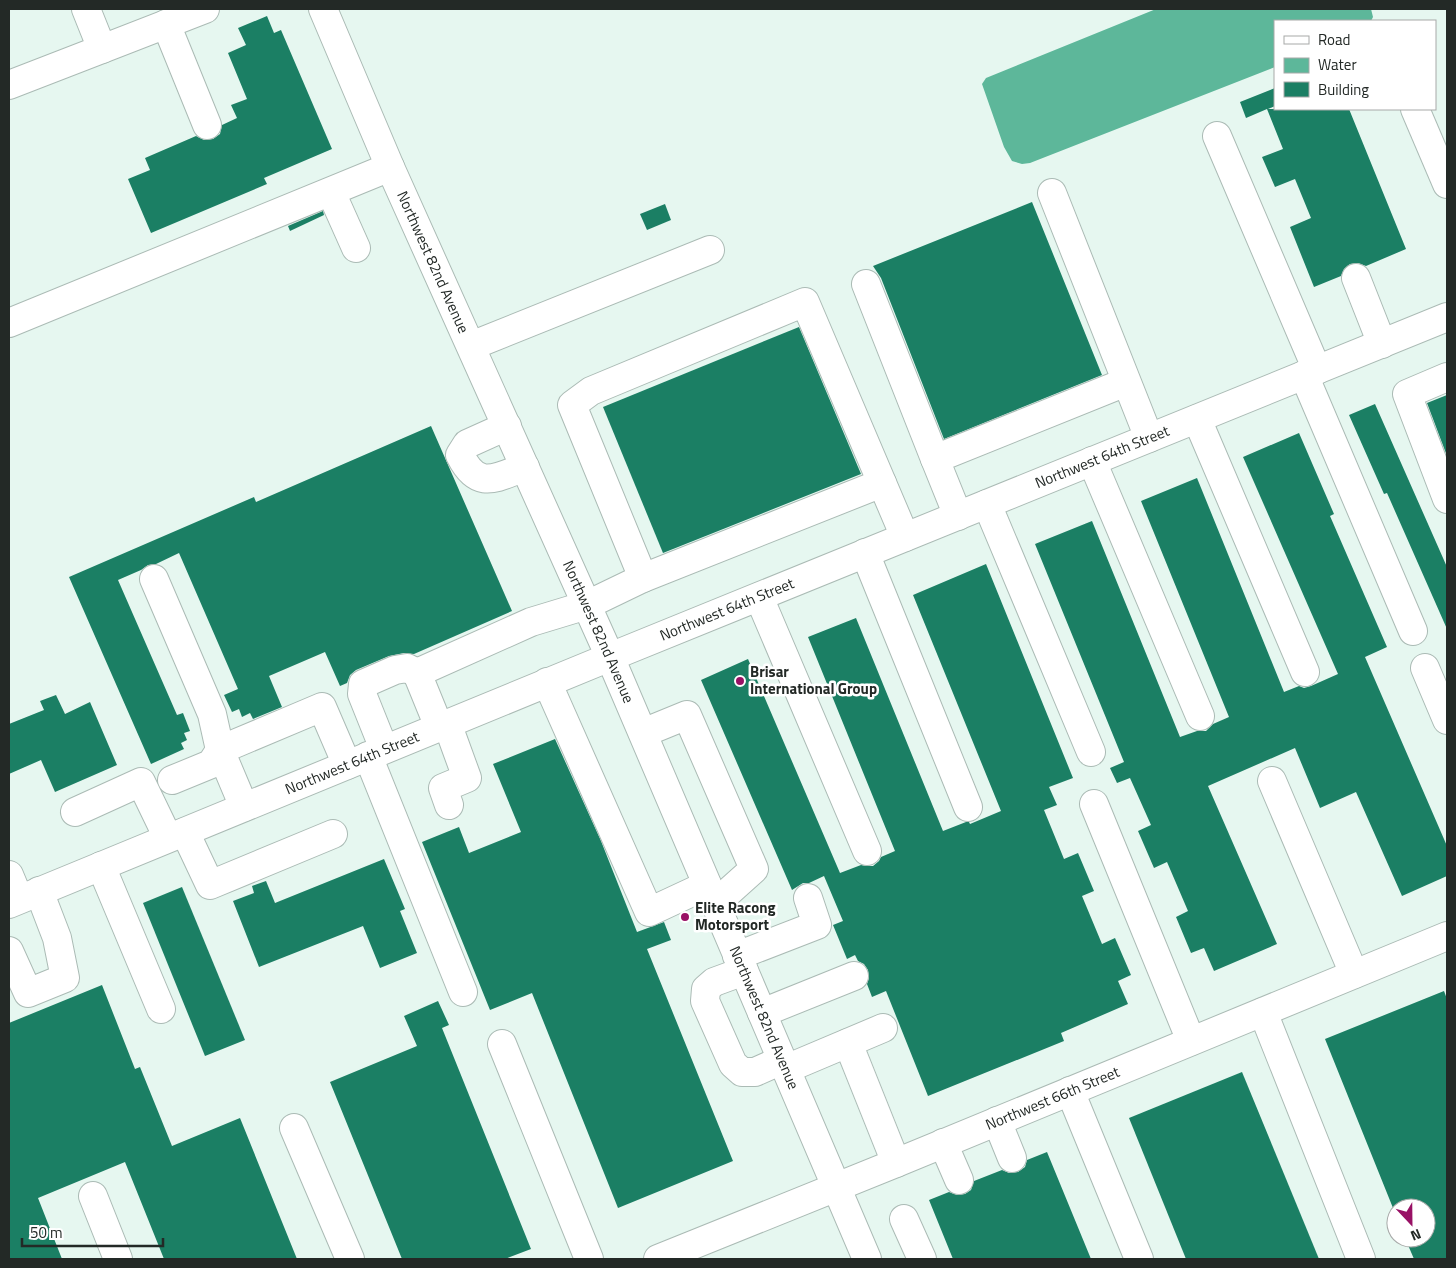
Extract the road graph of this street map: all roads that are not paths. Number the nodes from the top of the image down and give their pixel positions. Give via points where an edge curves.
1 (86, 9) edge
2 (205, 9) edge
3 (324, 9) edge
4 (166, 24) junction
5 (102, 49) junction
6 (9, 85) edge
7 (1415, 110) edge
8 (207, 125) dead end
9 (1217, 136) dead end
10 (390, 167) junction
11 (1447, 184) edge
12 (331, 192) junction
13 (1052, 193) dead end
14 (356, 248) dead end
15 (710, 250) dead end
16 (1356, 278) dead end
17 (866, 284) dead end
18 (1446, 323) edge
19 (9, 324) edge
20 (1382, 344) junction
21 (471, 346) junction
22 (1311, 373) junction
23 (1447, 377) edge
24 (1126, 382) junction
25 (1197, 419) junction
26 (507, 426) junction
27 (1149, 438) junction
28 (935, 459) junction
29 (1092, 461) junction
30 (525, 467) junction
31 (882, 482) junction
32 (1447, 500) edge
33 (987, 504) junction
34 (958, 516) junction
35 (905, 537) junction
36 (865, 554) junction
37 (643, 578) junction
38 (154, 579) dead end
39 (759, 596) junction
40 (587, 605) junction
41 (1413, 631) dead end
42 (610, 657) junction
43 (1425, 668) dead end
44 (1304, 672) dead end
45 (417, 673) junction
46 (547, 682) junction
47 (1200, 716) dead end
48 (1447, 720) edge
49 (443, 725) junction
50 (643, 733) junction
51 (220, 750) junction
52 (1091, 752) dead end
53 (366, 757) junction
54 (172, 780) dead end
55 (1272, 781) dead end
56 (1094, 804) dead end
57 (449, 805) dead end
58 (244, 807) junction
59 (968, 807) dead end
60 (75, 812) dead end
61 (333, 834) dead end
62 (176, 835) junction
63 (867, 851) dead end
64 (101, 866) junction
65 (19, 892) edge
66 (712, 895) junction
67 (808, 898) dead end
68 (1447, 936) edge
69 (9, 951) edge
70 (741, 963) junction
71 (1354, 974) junction
72 (854, 976) dead end
73 (463, 992) dead end
74 (161, 1009) dead end
75 (1263, 1012) junction
76 (762, 1013) junction
77 (883, 1028) dead end
78 (1191, 1041) junction
79 (848, 1043) junction
80 (502, 1044) dead end
81 (784, 1064) junction
82 (1070, 1091) junction
83 (997, 1122) junction
84 (294, 1128) dead end
85 (943, 1143) junction
86 (1012, 1158) dead end
87 (896, 1163) junction
88 (959, 1180) dead end
89 (836, 1188) junction
90 (92, 1196) dead end
91 (904, 1219) dead end
92 (665, 1258) edge
93 (118, 1259) edge
94 (350, 1259) edge
95 (589, 1259) edge
96 (865, 1259) edge
97 (922, 1259) edge
98 (1139, 1259) edge
99 (1361, 1259) edge

1 - 5 street
2 - 4 street
3 - 10 street, Northwest 82nd Avenue
4 - 5 street
4 - 8 street
5 - 6 street
7 - 11 street
9 - 22 street
10 - 12 street
10 - 21 street, Northwest 82nd Avenue
12 - 14 street
12 - 19 street
13 - 24 street
15 - 21 street
16 - 20 street
17 - 28 street
18 - 20 street, Northwest 64th Street
20 - 22 street, Northwest 64th Street
21 - 26 street, Northwest 82nd Avenue
22 - 25 street, Northwest 64th Street
22 - 41 street
23 - 32 street via 1407,394
24 - 27 street
24 - 28 street
25 - 27 street, Northwest 64th Street
25 - 44 street
26 - 30 street, Northwest 82nd Avenue
26 - 30 street via 467,444 460,455 477,477 489,480
27 - 29 street, Northwest 64th Street
28 - 34 street
29 - 33 street, Northwest 64th Street
29 - 47 street
30 - 40 street, Northwest 82nd Avenue
31 - 35 street
31 - 37 street
31 - 37 street via 805,302 592,391 572,404
33 - 34 street, Northwest 64th Street
33 - 52 street
34 - 35 street, Northwest 64th Street
35 - 36 street, Northwest 64th Street
36 - 39 street, Northwest 64th Street
36 - 59 street
37 - 40 street
38 - 51 street via 212,714
39 - 42 street, Northwest 64th Street
39 - 63 street
40 - 42 street, Northwest 82nd Avenue
40 - 45 street via 531,622
42 - 46 street, Northwest 64th Street
42 - 50 street, Northwest 82nd Avenue
43 - 48 street
45 - 49 street
45 - 53 street via 408,668 395,670 363,684
46 - 49 street, Northwest 64th Street
46 - 66 street via 649,912
49 - 53 street, Northwest 64th Street
49 - 57 street via 467,778 443,788
50 - 66 street, Northwest 82nd Avenue
50 - 66 street via 687,715 754,869
51 - 53 street via 322,707
51 - 54 street via 211,764
51 - 58 street
53 - 58 street, Northwest 64th Street
53 - 73 street
55 - 71 street
56 - 78 street
58 - 62 street, Northwest 64th Street
60 - 62 street via 141,782
61 - 62 street via 210,885
62 - 64 street, Northwest 64th Street
64 - 65 street, Northwest 64th Street
64 - 74 street
65 - 69 street via 57,938 65,978 28,993
66 - 70 street, Northwest 82nd Avenue
67 - 70 street via 817,925
68 - 71 street, Northwest 66th Street
70 - 76 street, Northwest 82nd Avenue
70 - 81 street via 706,989 705,1002 732,1064 742,1072
71 - 75 street, Northwest 66th Street
72 - 76 street
75 - 78 street, Northwest 66th Street
75 - 99 street
76 - 81 street, Northwest 82nd Avenue
77 - 79 street
78 - 82 street, Northwest 66th Street
79 - 81 street
79 - 87 street
80 - 95 street
81 - 89 street, Northwest 82nd Avenue
82 - 83 street, Northwest 66th Street
82 - 98 street
83 - 85 street, Northwest 66th Street
83 - 86 street
84 - 94 street
85 - 87 street, Northwest 66th Street
85 - 88 street
87 - 89 street, Northwest 66th Street
89 - 92 street, Northwest 66th Street
89 - 96 street, Northwest 82nd Avenue
90 - 93 street
91 - 97 street

